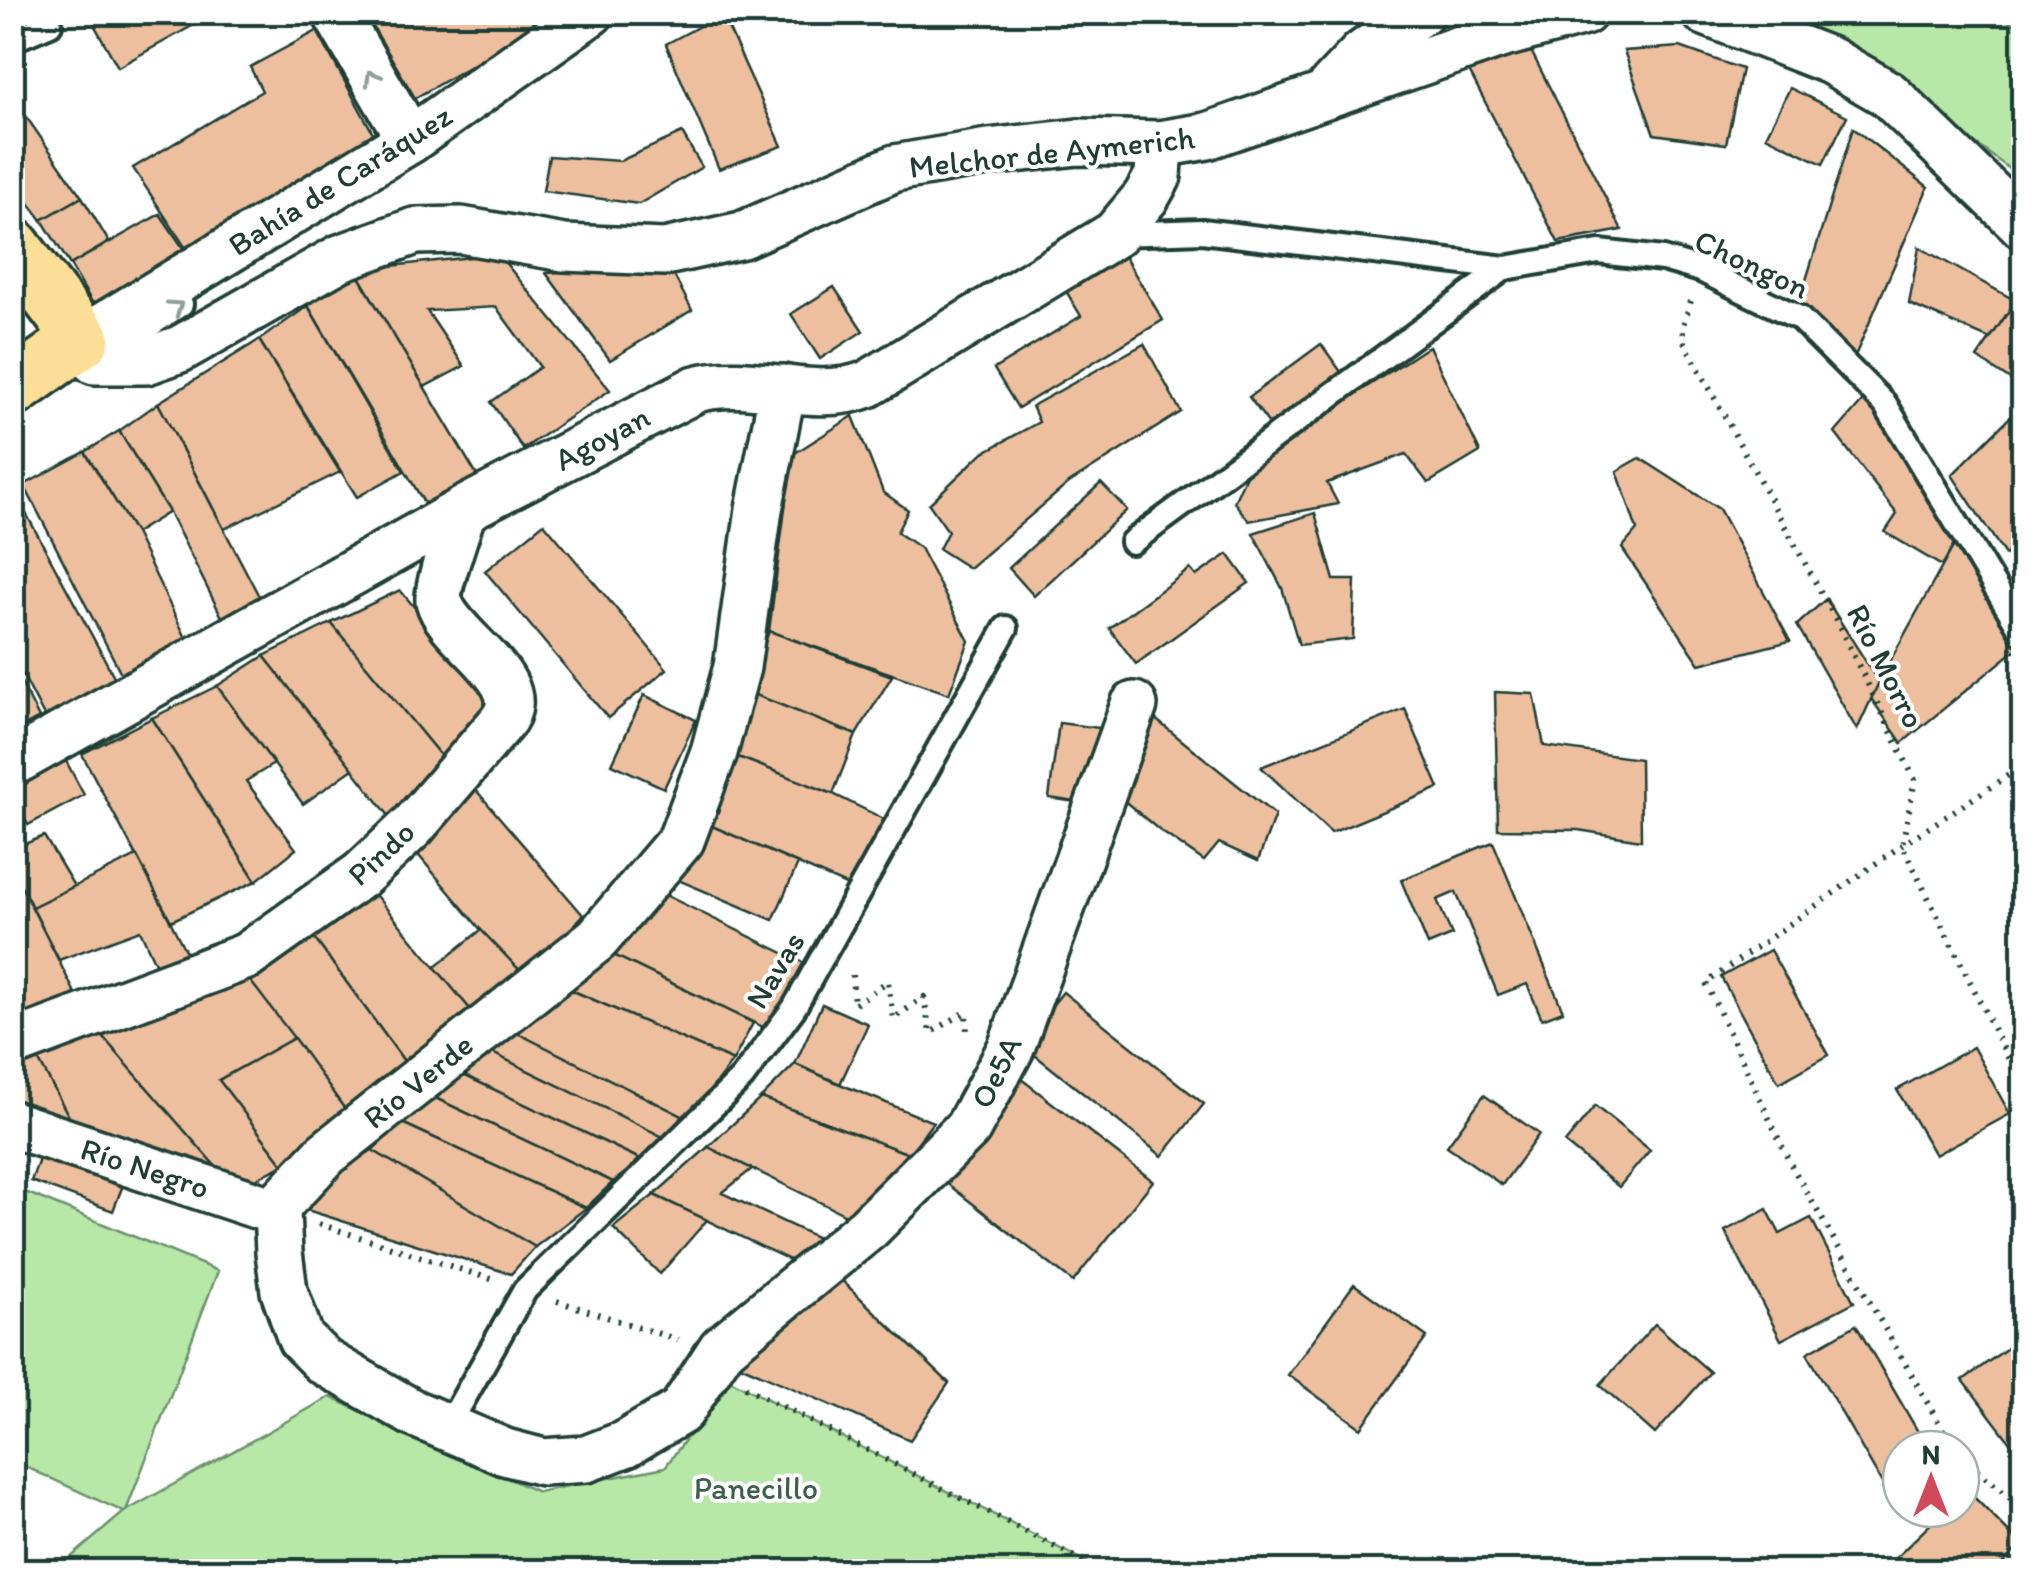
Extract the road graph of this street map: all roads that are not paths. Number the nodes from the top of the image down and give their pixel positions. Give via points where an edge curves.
1 (335, 12) edge
2 (591, 12) edge
3 (1420, 12) edge
4 (1584, 12) edge
5 (1705, 12) edge
6 (50, 24) dead end
7 (12, 40) edge
8 (1320, 98) junction
9 (410, 140) junction
10 (1160, 144) junction
11 (2024, 226) edge
12 (1115, 234) junction
13 (12, 246) edge
14 (1505, 268) junction
15 (89, 350) junction
16 (783, 388) junction
17 (12, 392) edge
18 (463, 511) junction
19 (1132, 542) dead end
20 (1006, 628) dead end
21 (2024, 635) edge
22 (1134, 705) dead end
23 (12, 763) edge
24 (12, 1044) edge
25 (12, 1124) edge
26 (277, 1212) junction
27 (446, 1428) junction

9 -> 1 street
2 - 9 street, Bahía de Caráquez
3 - 8 street via 1362,54
4 - 8 street, Melchor de Aymerich
5 - 11 street via 1831,61 1888,94
6 - 7 lane
8 - 10 street, Melchor de Aymerich via 1207,136
9 - 15 street, Bahía de Caráquez
10 - 12 street, Agoyan via 1158,176
10 - 15 street, Melchor de Aymerich via 1078,142 896,168 742,234 665,252 416,231 340,258 146,362
12 - 14 lane, Chongon via 1202,231
12 - 16 street, Agoyan via 868,384 839,392
13 - 15 main road
14 - 19 lane
14 - 21 lane, Chongon via 1599,252 1663,259 1701,270 1799,318 1885,404
15 - 17 main road
16 - 18 street, Agoyan via 720,382 696,389
16 - 26 street, Río Verde via 737,667 681,840 597,939 326,1154
18 - 23 street, Agoyan
18 - 24 street, Pindo via 438,597 510,697 501,724 362,874 247,956
20 - 27 lane, Navas via 794,1008 742,1078 525,1290
22 - 27 street, Oe5A via 1011,1048 968,1128 680,1411 625,1444 586,1460 543,1462
25 - 26 street, Río Negro
26 - 27 street via 284,1291 300,1339 323,1361

